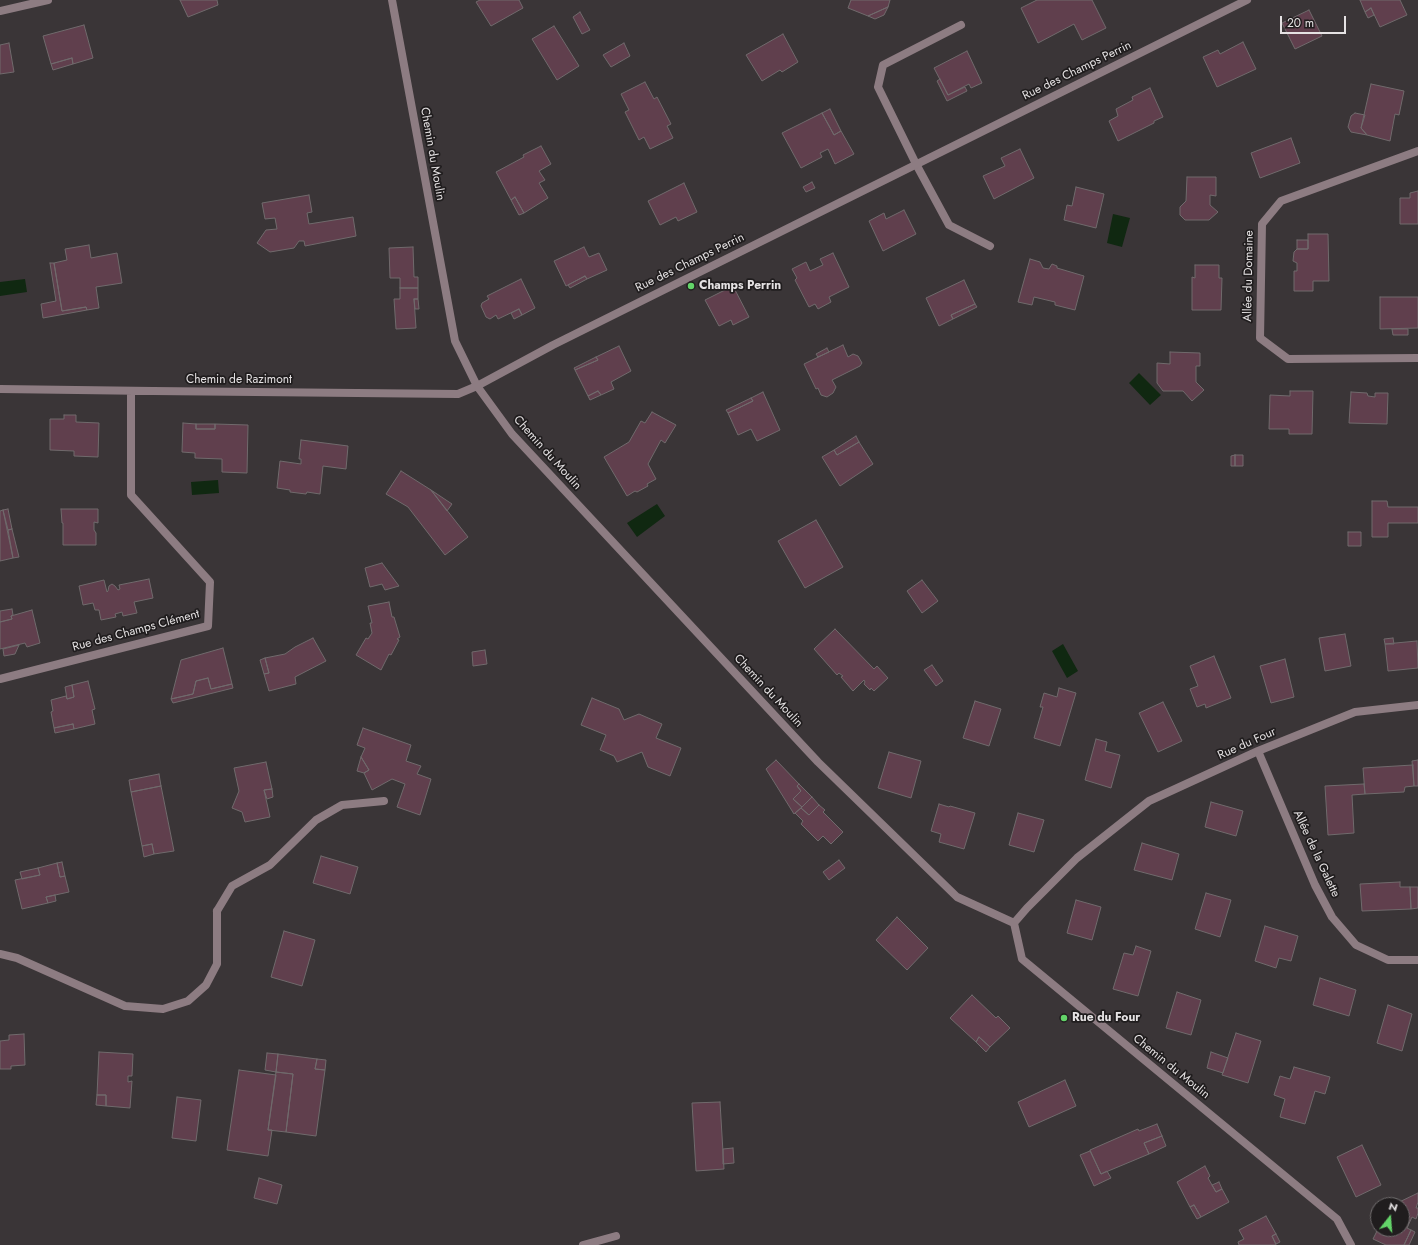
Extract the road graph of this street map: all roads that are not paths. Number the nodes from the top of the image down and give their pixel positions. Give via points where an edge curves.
1 (48, 0) edge
2 (392, 0) edge
3 (1247, 0) edge
4 (0, 11) edge
5 (961, 25) dead end
6 (1418, 151) edge
7 (916, 164) junction
8 (990, 246) dead end
9 (1418, 358) edge
10 (477, 386) junction
11 (0, 388) edge
12 (131, 391) junction
13 (0, 679) edge
14 (1418, 706) edge
15 (1258, 751) junction
16 (384, 801) dead end
17 (1014, 923) junction
18 (0, 954) edge
19 (1418, 960) edge
20 (616, 1236) dead end
21 (583, 1245) edge
22 (1352, 1245) edge

1 - 4 street
2 - 10 street, Chemin du Moulin via 455,341
3 - 7 street, Rue des Champs Perrin
5 - 7 street via 883,65 878,87
6 - 9 street, Allée du Domaine via 1282,201 1262,224 1260,338 1288,359
7 - 8 street via 949,225
7 - 10 street, Rue des Champs Perrin via 553,345
10 - 12 street, Chemin de Razimont via 458,394
10 - 17 street, Chemin du Moulin via 512,434 818,762 957,898
11 - 12 street, Chemin de Razimont
12 - 13 street, Rue des Champs Clément via 131,494 210,582 208,626
14 - 15 street, Rue du Four via 1355,712
15 - 17 street, Rue du Four via 1149,802 1077,858
15 - 19 street, Allée de la Galette via 1315,885 1332,917 1356,945 1388,960
16 - 18 street via 342,805 316,820 270,865 232,886 217,910 217,964 206,985 188,1001 163,1009 125,1006 17,958
17 - 22 street, Chemin du Moulin via 1022,959 1337,1219
20 - 21 street

